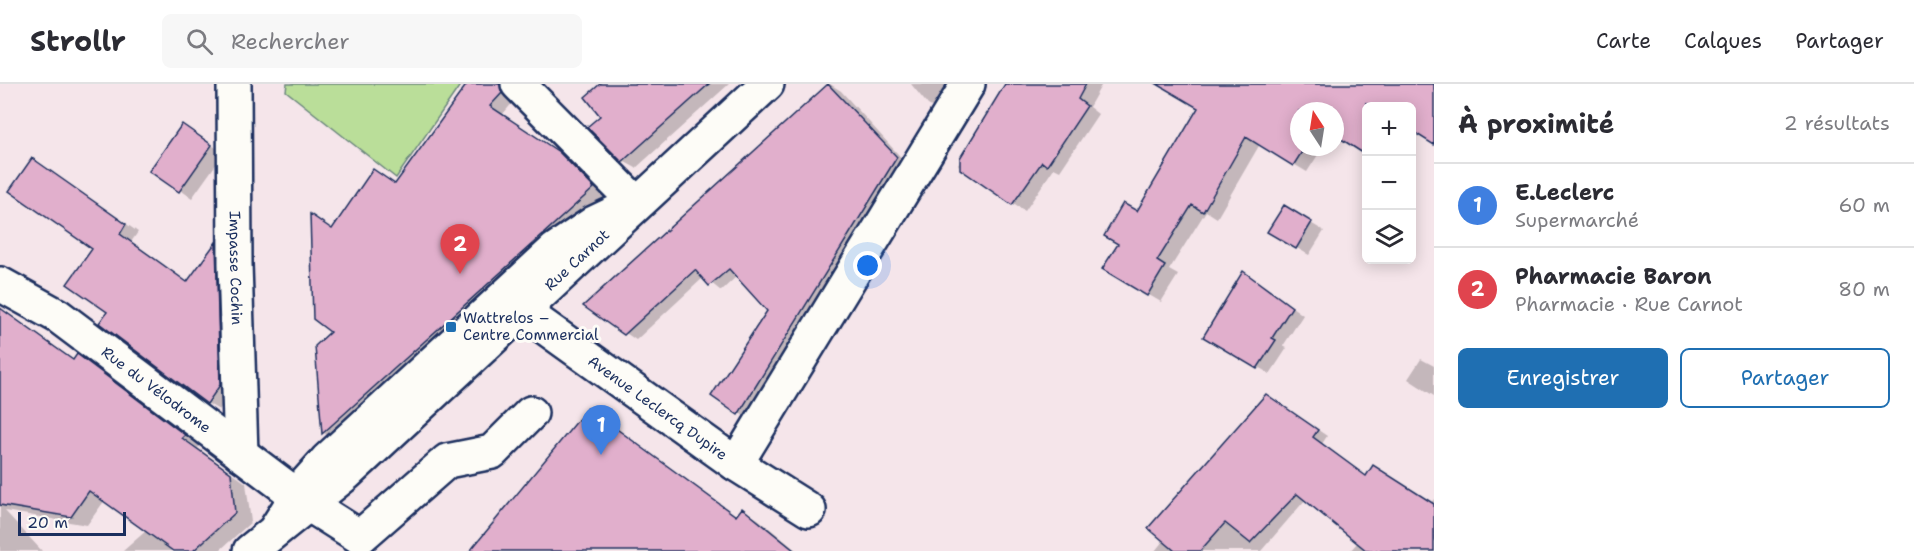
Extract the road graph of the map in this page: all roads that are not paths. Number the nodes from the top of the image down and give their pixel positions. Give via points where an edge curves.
1 (234, 84) edge
2 (519, 84) edge
3 (767, 84) edge
4 (968, 84) edge
5 (636, 203) junction
6 (0, 284) edge
7 (521, 310) junction
8 (531, 413) dead end
9 (241, 454) junction
10 (736, 464) junction
11 (303, 500) junction
12 (809, 510) dead end
13 (275, 543) edge
14 (362, 544) edge
15 (250, 551) edge

1 - 9 street, Impasse Cochin
2 - 5 street
3 - 5 street, Rue Carnot
4 - 10 street
5 - 7 street, Rue Carnot
5 - 11 street via 561,244 327,460
6 - 9 street, Rue du Vélodrome via 58,316
7 - 10 street, Avenue Leclercq Dupire
7 - 11 street, Rue Carnot via 346,474
8 - 14 street via 492,452 447,461
9 - 11 street, Rue du Vélodrome
10 - 12 street, Avenue Leclercq Dupire
11 - 13 street, Rue Carnot
11 - 14 street, Rue du Vélodrome
13 - 15 street, Rue Carnot

